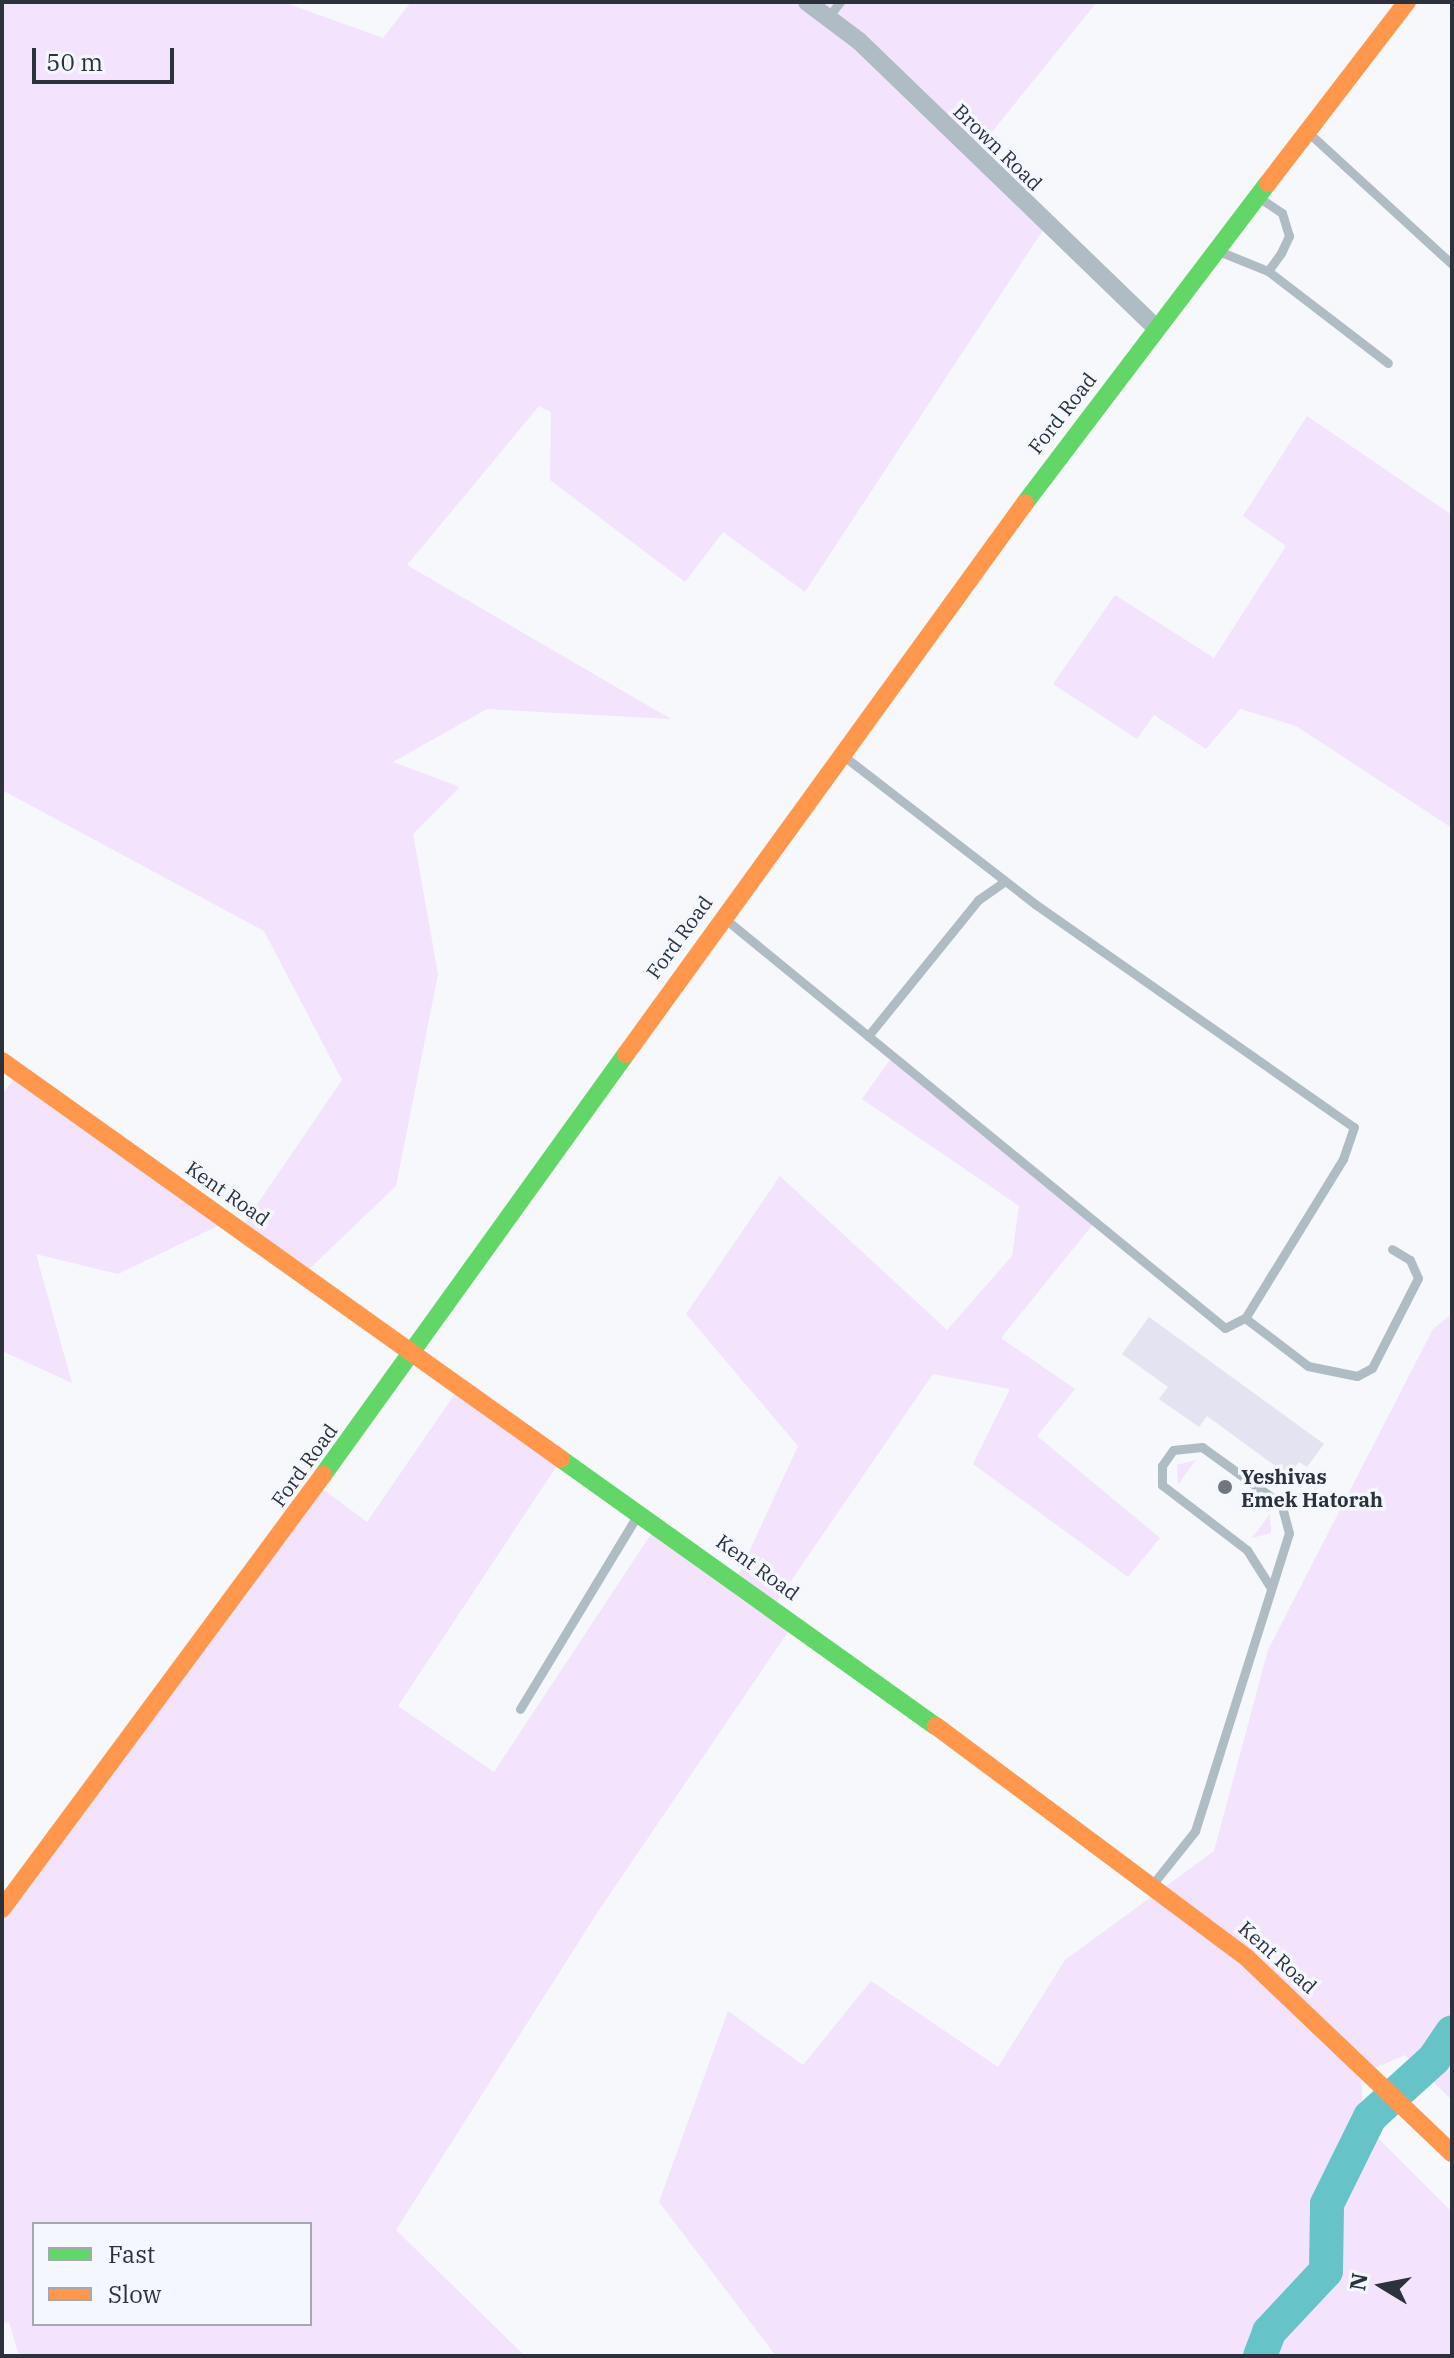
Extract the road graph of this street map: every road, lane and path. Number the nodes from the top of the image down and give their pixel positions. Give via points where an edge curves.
1 (807, 2) edge
2 (1407, 2) edge
3 (834, 9) edge
4 (1306, 129) junction
5 (1256, 196) junction
6 (1215, 248) junction
7 (1452, 264) edge
8 (1268, 271) junction
9 (1155, 327) junction
10 (1388, 363) dead end
11 (838, 752) junction
12 (1005, 881) junction
13 (721, 916) junction
14 (868, 1036) junction
15 (2, 1061) edge
16 (1392, 1249) dead end
17 (1245, 1318) junction
18 (415, 1349) junction
19 (641, 1510) junction
20 (1271, 1588) junction
21 (520, 1709) dead end
22 (1154, 1882) junction
23 (2, 1909) edge
24 (1452, 2153) edge

1 - 3 street, Brown Road
2 - 4 street, Ford Road
3 - 9 street, Brown Road
4 - 5 street, Ford Road
4 - 7 lane
5 - 6 street, Ford Road
5 - 8 lane via 1282,213 1289,236
6 - 8 lane
6 - 9 street, Ford Road
8 - 10 lane
9 - 11 street, Ford Road
11 - 12 lane
11 - 13 street, Ford Road
12 - 14 lane via 957,924
12 - 17 lane via 1354,1127 1343,1159
13 - 14 lane
13 - 18 street, Ford Road
14 - 17 lane via 1225,1328
15 - 18 street, Kent Road
16 - 17 lane via 1410,1260 1418,1278 1372,1368 1357,1376 1308,1366
18 - 19 street, Kent Road
18 - 23 street, Ford Road
19 - 21 lane
19 - 22 street, Kent Road
20 - 20 lane via 1289,1533 1281,1504 1202,1447 1173,1450 1162,1466 1162,1485 1247,1550
20 - 22 lane via 1195,1831
22 - 24 street, Kent Road via 1355,2059

